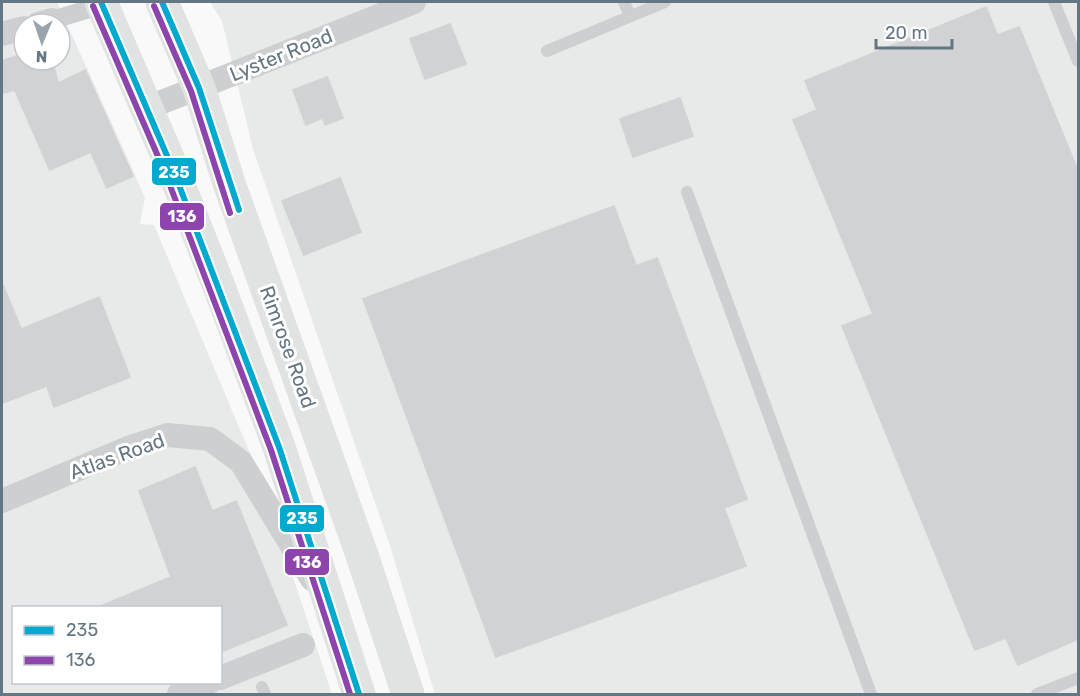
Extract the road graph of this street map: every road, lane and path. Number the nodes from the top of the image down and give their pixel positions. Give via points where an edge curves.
1 (162, 2) edge
2 (414, 2) edge
3 (624, 2) edge
4 (665, 2) edge
5 (1054, 2) edge
6 (103, 5) edge
7 (72, 14) edge
8 (630, 16) junction
9 (547, 51) dead end
10 (1078, 61) edge
11 (200, 88) junction
12 (147, 108) junction
13 (687, 192) dead end
14 (2, 501) edge
15 (329, 607) junction
16 (303, 645) dead end
17 (222, 677) edge
18 (1078, 678) edge
19 (204, 684) edge
20 (178, 694) edge
21 (359, 694) edge
22 (408, 694) edge
23 (871, 694) edge
24 (1036, 694) edge

1 - 11 highway, Rimrose Road
2 - 11 street, Lyster Road
3 - 8 lane
4 - 8 lane
5 - 10 lane
6 - 7 street
6 - 12 highway
8 - 9 lane
11 - 12 street, Lyster Road
11 - 22 highway, Rimrose Road via 230,186
12 - 15 highway via 279,447
13 - 23 lane
14 - 15 street, Atlas Road via 168,435 210,440 242,462
15 - 21 highway
16 - 17 street
18 - 24 lane
19 - 20 street

